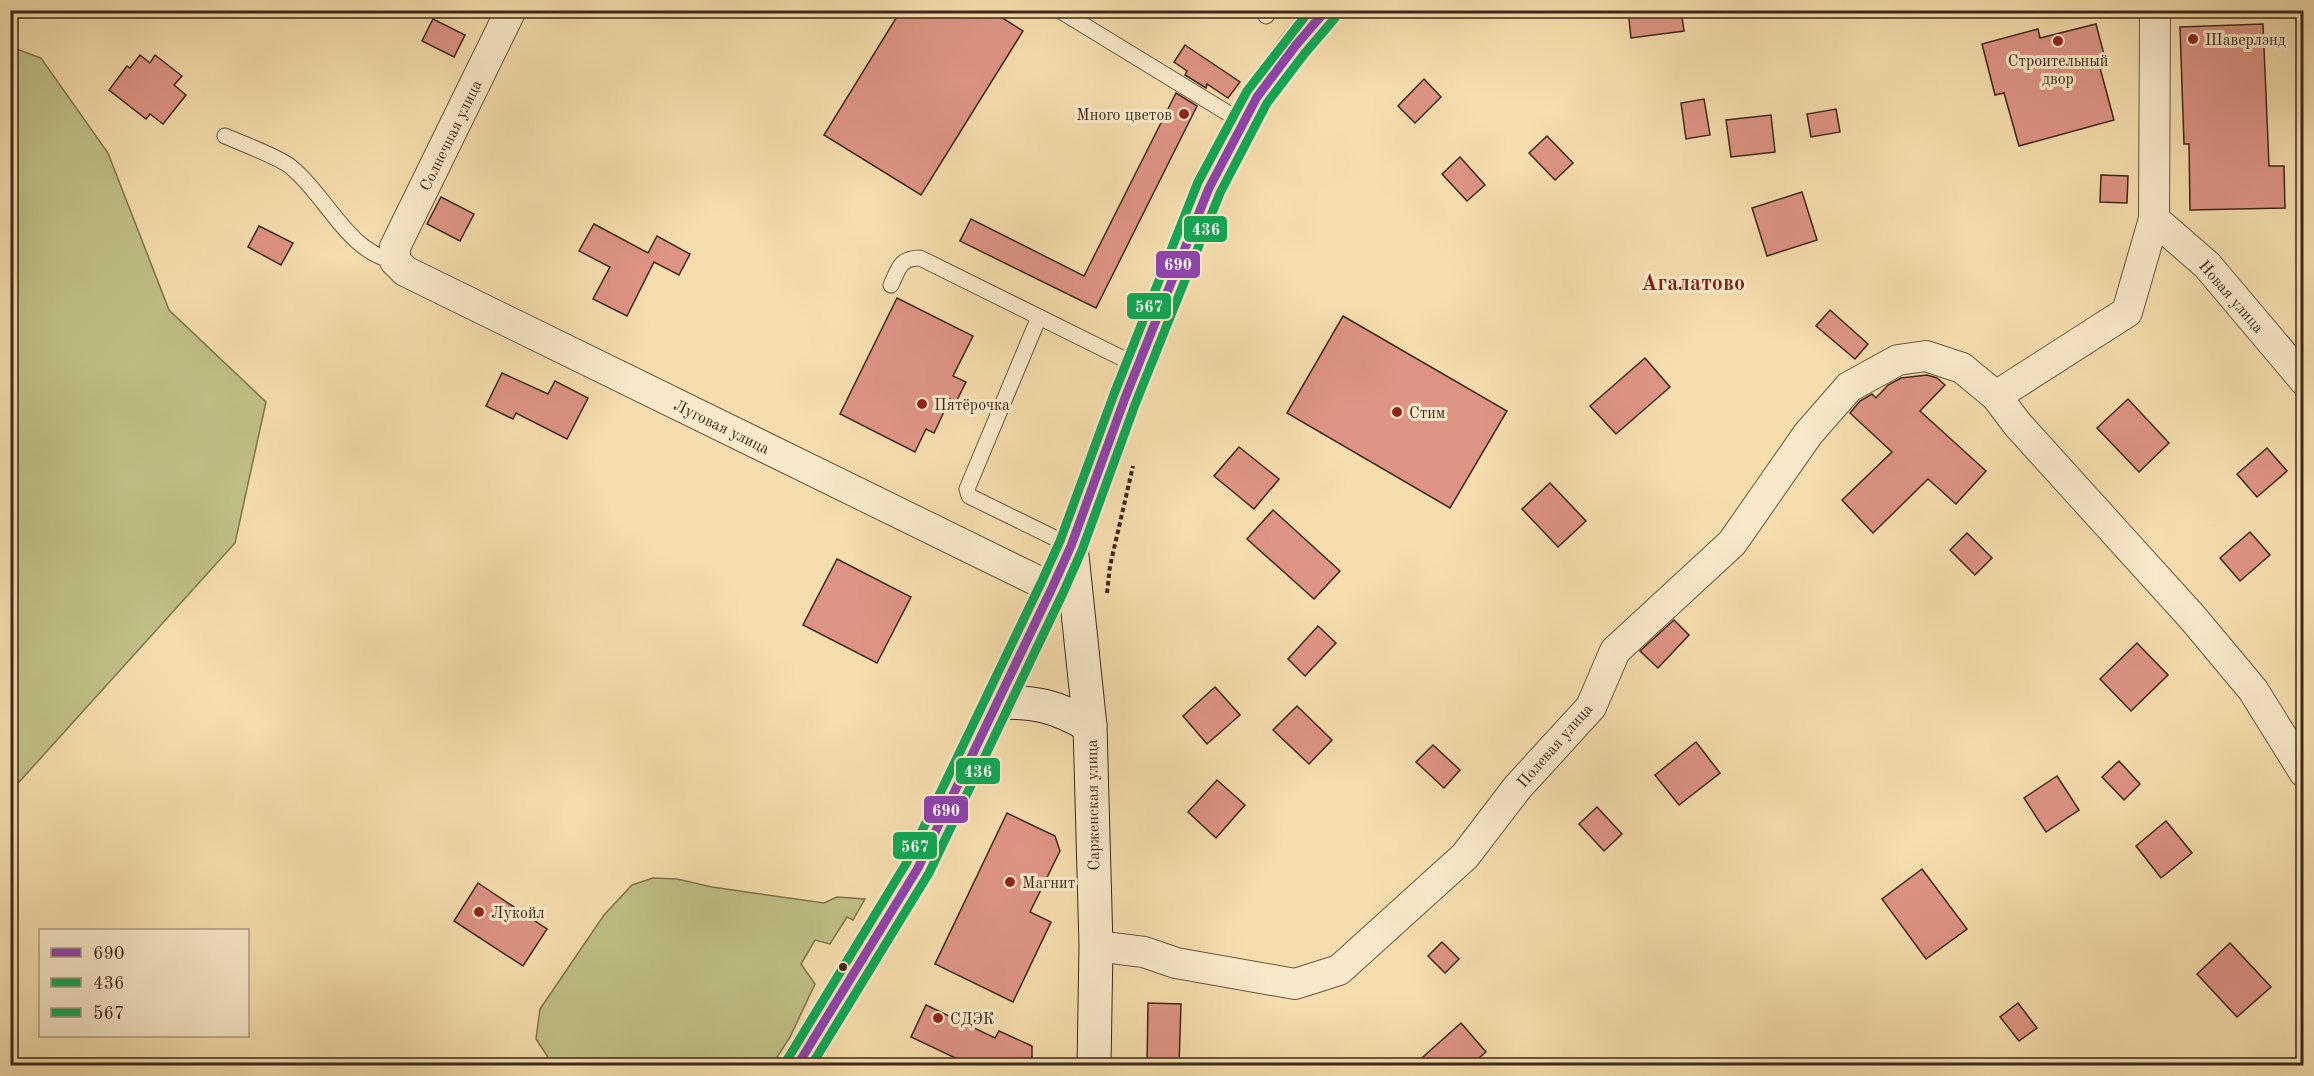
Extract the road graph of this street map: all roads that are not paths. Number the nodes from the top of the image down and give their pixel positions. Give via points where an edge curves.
1 (511, 10) edge
2 (1059, 10) edge
3 (1326, 10) edge
4 (2156, 10) edge
5 (1244, 123) junction
6 (225, 136) dead end
7 (2154, 219) junction
8 (395, 261) junction
9 (891, 285) dead end
10 (1039, 317) junction
11 (1138, 366) junction
12 (2304, 380) edge
13 (1996, 396) junction
14 (1071, 546) junction
15 (1052, 588) junction
16 (998, 702) junction
17 (1090, 726) junction
18 (2304, 771) edge
19 (1096, 946) junction
20 (797, 1065) edge
21 (1095, 1065) edge

1 - 8 street, Солнечная улица via 395,247
2 - 5 lane
3 - 5 main road via 1264,89
4 - 7 street
5 - 11 main road via 1209,188
6 - 8 lane via 291,166 364,249
7 - 12 street, Новая улица via 2207,266
7 - 13 street via 2127,312
8 - 15 street, Луговая улица via 416,276
9 - 10 lane via 900,265 909,258 920,258
10 - 11 lane
10 - 14 lane via 967,489 969,496
11 - 14 main road
13 - 18 street, Полевая улица via 2018,426 2245,681
13 - 19 street, Полевая улица via 1962,368 1926,356 1898,360 1849,387 1808,434 1732,543 1615,651 1591,706 1517,788 1465,856 1339,970 1295,984 1176,963 1144,952
14 - 15 main road
14 - 17 main road, Сарженская улица
15 - 16 main road
16 - 17 main road via 1046,705
16 - 20 main road via 918,868
17 - 19 main road, Сарженская улица
19 - 21 main road, Сарженская улица

